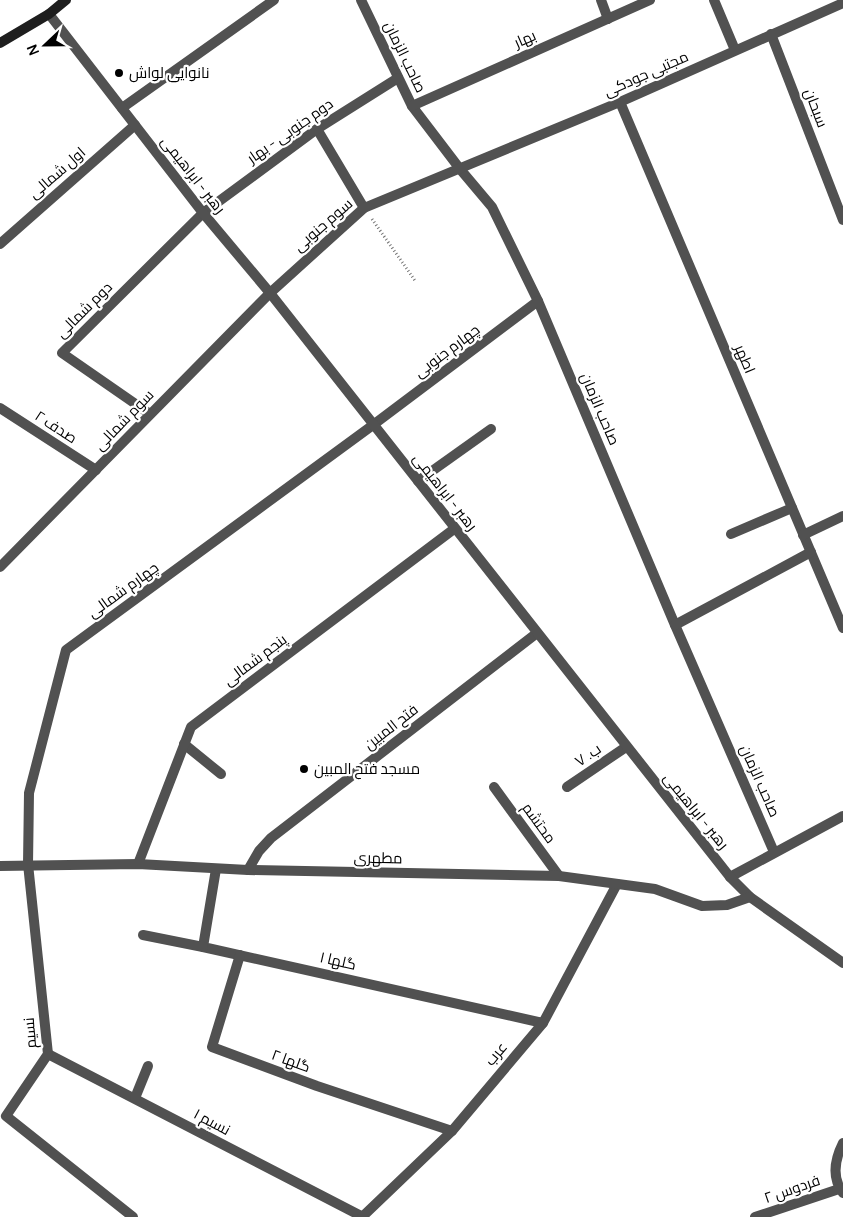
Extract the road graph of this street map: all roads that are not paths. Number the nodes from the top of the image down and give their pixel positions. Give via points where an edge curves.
1 (66, 0) edge
2 (274, 0) edge
3 (361, 0) edge
4 (601, 0) edge
5 (650, 0) edge
6 (714, 0) edge
7 (843, 3) edge
8 (828, 5) edge
9 (49, 14) junction
10 (608, 19) junction
11 (771, 34) junction
12 (0, 43) edge
13 (735, 50) junction
14 (398, 78) junction
15 (620, 102) junction
16 (412, 106) junction
17 (122, 108) junction
18 (135, 125) junction
19 (316, 129) junction
20 (460, 170) junction
21 (364, 208) junction
22 (203, 213) junction
23 (843, 220) edge
24 (0, 244) edge
25 (270, 293) junction
26 (538, 301) junction
27 (0, 408) edge
28 (150, 414) junction
29 (373, 425) junction
30 (491, 429) dead end
31 (96, 470) junction
32 (418, 481) junction
33 (792, 508) junction
34 (843, 516) edge
35 (454, 529) junction
36 (731, 534) dead end
37 (803, 534) junction
38 (811, 552) junction
39 (0, 567) edge
40 (675, 625) junction
41 (843, 628) edge
42 (537, 633) junction
43 (184, 744) junction
44 (626, 747) junction
45 (221, 774) dead end
46 (494, 787) dead end
47 (567, 787) dead end
48 (843, 816) edge
49 (774, 852) junction
50 (28, 864) junction
51 (138, 864) junction
52 (0, 866) edge
53 (216, 869) junction
54 (248, 870) junction
55 (559, 876) junction
56 (730, 877) junction
57 (617, 884) junction
58 (750, 897) junction
59 (142, 935) dead end
60 (203, 947) junction
61 (240, 955) junction
62 (843, 963) edge
63 (542, 1023) junction
64 (48, 1054) junction
65 (148, 1066) dead end
66 (134, 1098) junction
67 (452, 1131) junction
68 (843, 1143) edge
69 (841, 1191) edge
70 (133, 1217) edge
71 (362, 1217) edge
72 (755, 1217) edge

1 - 9 main road
2 - 17 street
3 - 14 street, صاحب الزمان
4 - 10 street
5 - 10 street, بهار
6 - 13 street
7 - 8 street, مجتبی جودکی
8 - 11 street, مجتبی جودکی
9 - 12 main road
9 - 17 street, رهبر - ابراهیمی
10 - 16 street, بهار
11 - 13 street, مجتبی جودکی
11 - 23 street, سبحان
13 - 15 street, مجتبی جودکی
14 - 16 street, صاحب الزمان
14 - 19 street, دوم جنوبی - بهار
15 - 20 street, مجتبی جودکی
15 - 33 street, اطهر
16 - 20 street, صاحب الزمان
17 - 18 street, رهبر - ابراهیمی
18 - 22 street, رهبر - ابراهیمی
18 - 24 street, اول شمالی
19 - 21 street
19 - 22 street, دوم جنوبی - بهار
20 - 21 street, سوم جنوبی
20 - 26 street, صاحب الزمان via 492,207
21 - 25 street, سوم جنوبی
22 - 25 street, رهبر - ابراهیمی
22 - 28 street, دوم شمالی via 62,354
25 - 28 street, سوم شمالی
25 - 29 street, رهبر - ابراهیمی
26 - 29 street, چهارم جنوبی
26 - 40 street, صاحب الزمان
27 - 31 street, صدف ۲
28 - 31 street, سوم شمالی
29 - 32 street, رهبر - ابراهیمی
29 - 50 street, چهارم شمالی via 66,650 29,793
30 - 32 street
31 - 39 street, سوم شمالی
32 - 35 street, رهبر - ابراهیمی
33 - 36 street
33 - 37 street, اطهر
34 - 37 street
35 - 42 street, رهبر - ابراهیمی
35 - 43 street, پنجم شمالی via 191,727
37 - 38 street, اطهر
38 - 40 street
38 - 41 street, اطهر
40 - 49 street, صاحب الزمان
42 - 44 street, رهبر - ابراهیمی
42 - 54 street, فتح المبین via 271,838
43 - 45 street
43 - 51 street, پنجم شمالی
44 - 47 street, ب. ۷
44 - 56 street, رهبر - ابراهیمی
46 - 55 street, محتشم
48 - 49 street
49 - 56 street
50 - 51 street, مطهری
50 - 52 street, مطهری
50 - 64 street, نسیم
51 - 53 street, مطهری
53 - 54 street, مطهری
53 - 60 street
54 - 55 street, مطهری
55 - 57 street, مطهری
56 - 58 street, رهبر - ابراهیمی
57 - 58 street, مطهری via 655,889 702,906 727,905
57 - 63 street, عرب
58 - 62 street, رهبر - ابراهیمی
59 - 60 street, گلها ۱
60 - 61 street, گلها ۱
61 - 63 street, گلها ۱
61 - 67 street, گلها ۲ via 212,1047
63 - 67 street, عرب
64 - 66 street, نسیم ۱
64 - 70 street, نسیم via 6,1116
65 - 66 street
66 - 71 street, نسیم ۱
67 - 71 street, عرب
68 - 69 street via 836,1156 835,1175
69 - 72 street, فردوس ۲

